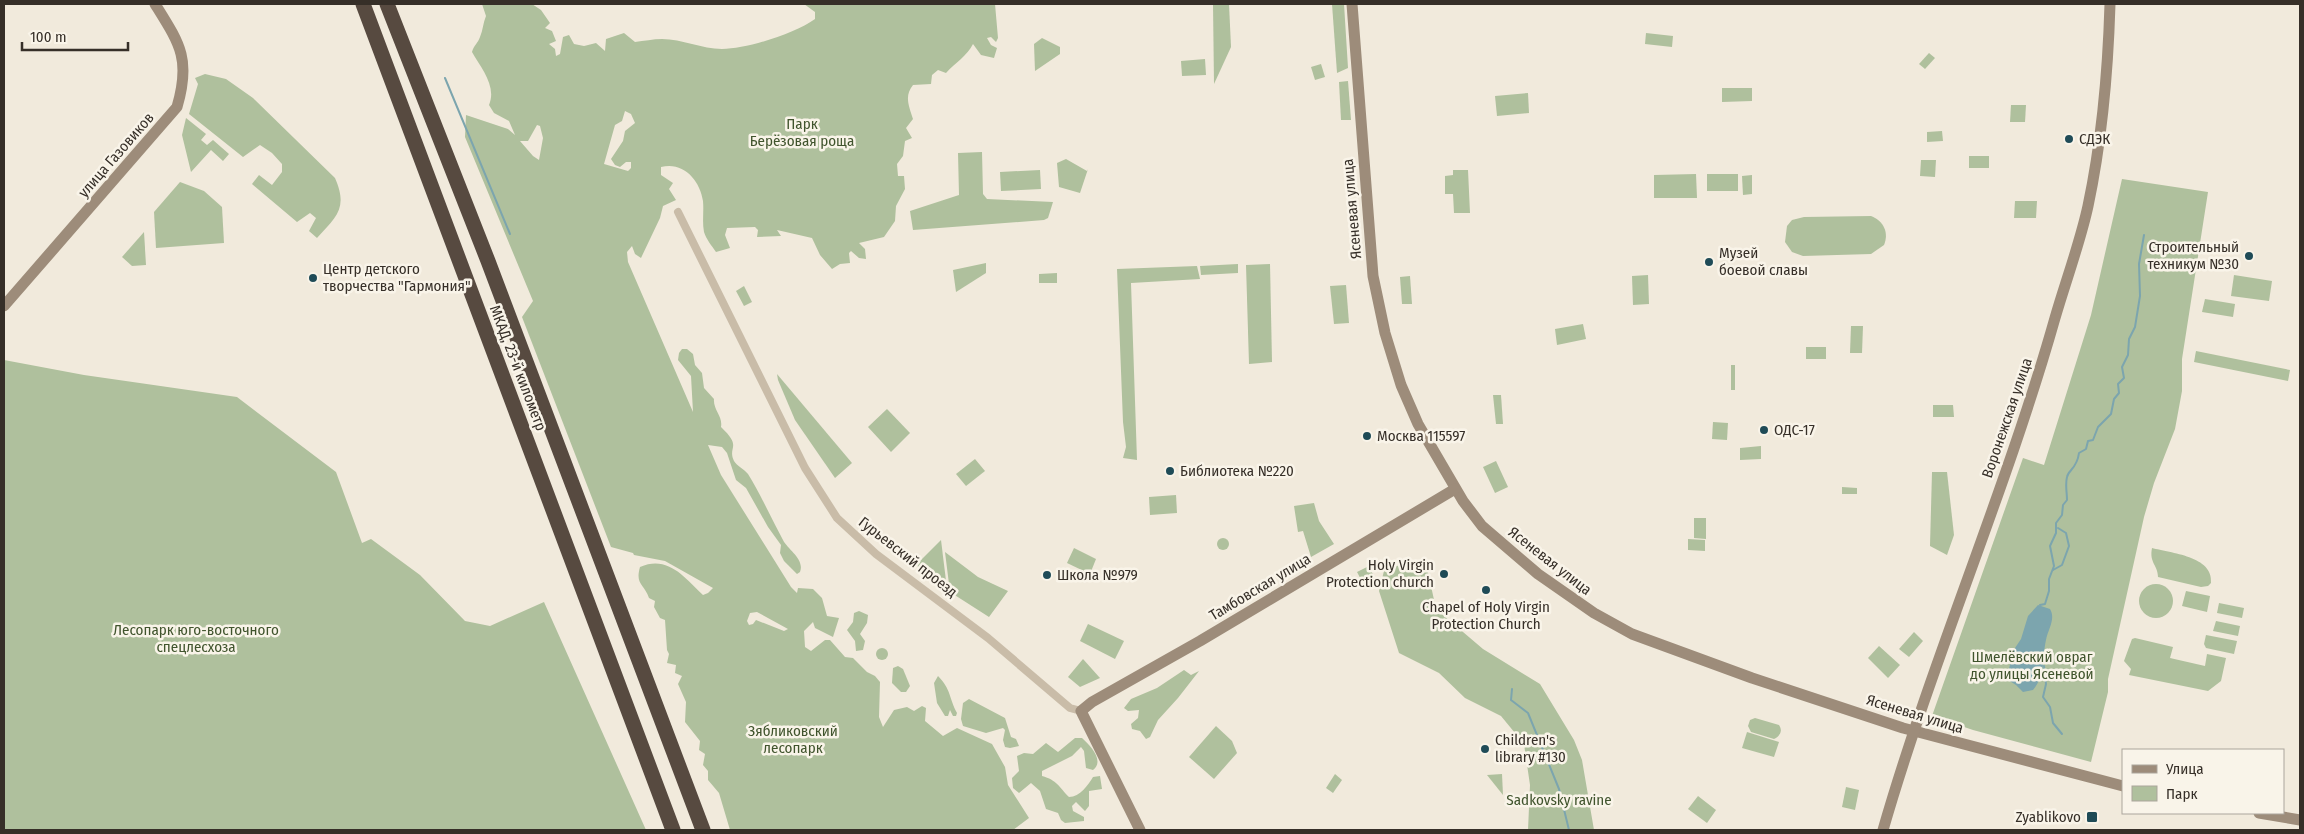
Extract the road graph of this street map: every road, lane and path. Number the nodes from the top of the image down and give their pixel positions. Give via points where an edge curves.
1 (363, 4) edge
2 (387, 4) edge
3 (1352, 4) edge
4 (2110, 4) edge
5 (158, 5) edge
6 (678, 212) dead end
7 (4, 306) edge
8 (1455, 489) junction
9 (1081, 711) junction
10 (1913, 731) junction
11 (2122, 786) edge
12 (2265, 814) edge
13 (2300, 820) edge
14 (673, 830) edge
15 (703, 830) edge
16 (1140, 830) edge
17 (1883, 830) edge

1 - 14 highway, МКАД, 23-й километр
2 - 15 highway, МКАД, 23-й километр via 488,261
3 - 8 street, Ясеневая улица via 1367,211 1378,302 1408,402
4 - 10 street, Воронежская улица via 2104,100 2094,174 2082,228 2033,392
5 - 7 street, улица Газовиков via 183,58 184,81 177,107
6 - 9 street, Гурьевский проезд via 805,468 837,518 876,554 988,638 1065,703
8 - 9 street, Тамбовская улица
8 - 10 street, Ясеневая улица via 1482,526 1538,574 1594,613 1632,634
9 - 16 street
10 - 11 street, Ясеневая улица
10 - 17 street, Воронежская улица
12 - 13 street

